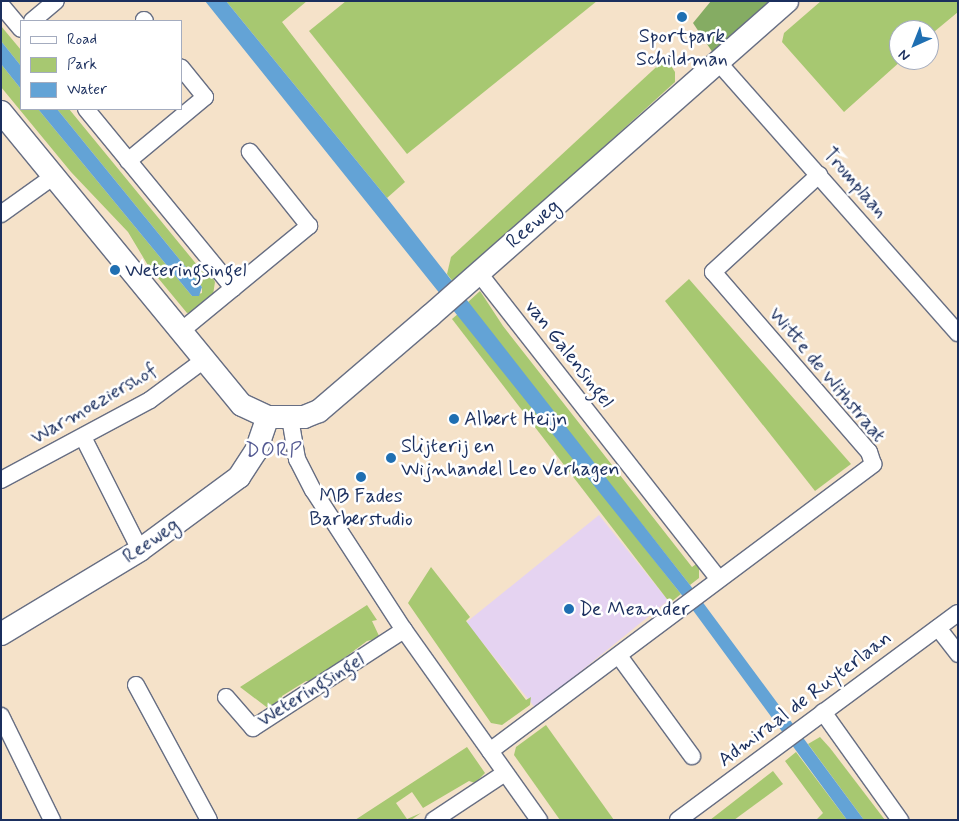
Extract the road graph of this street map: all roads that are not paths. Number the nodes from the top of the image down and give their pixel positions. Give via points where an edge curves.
1 (56, 1) edge
2 (787, 1) edge
3 (1, 5) edge
4 (33, 20) edge
5 (20, 28) edge
6 (718, 62) junction
7 (182, 68) edge
8 (87, 110) edge
9 (1, 112) edge
10 (250, 152) dead end
11 (128, 160) junction
12 (819, 175) junction
13 (54, 176) junction
14 (1, 214) edge
15 (478, 272) junction
16 (233, 288) junction
17 (951, 313) edge
18 (181, 331) junction
19 (958, 333) edge
20 (204, 360) junction
21 (268, 416) junction
22 (290, 418) junction
23 (83, 437) junction
24 (1, 480) edge
25 (140, 550) junction
26 (719, 579) junction
27 (958, 613) edge
28 (938, 628) junction
29 (404, 630) junction
30 (1, 634) edge
31 (958, 654) edge
32 (619, 656) junction
33 (136, 685) dead end
34 (226, 697) dead end
35 (823, 712) junction
36 (1, 716) edge
37 (490, 751) junction
38 (692, 756) dead end
39 (505, 773) junction
40 (52, 820) edge
41 (209, 820) edge
42 (434, 820) edge
43 (539, 820) edge
44 (678, 820) edge
45 (900, 820) edge

1 - 4 street
2 - 6 main road, Reeweg
3 - 5 street
6 - 12 street, Tromplaan
6 - 15 main road, Reeweg
7 - 11 street via 205,97
8 - 11 street
9 - 13 main road
10 - 16 street via 309,226
11 - 16 street
12 - 17 street, Tromplaan
12 - 26 street, Witte de Withstraat via 713,272 869,452 873,464
13 - 14 street
13 - 18 main road
15 - 22 main road, Reeweg via 319,411
15 - 26 street, van Galensingel
16 - 18 street
17 - 19 street, Tromplaan
18 - 20 main road
20 - 21 main road, Reeweg via 242,405
20 - 23 street, Warmoeziershof via 150,400
21 - 22 main road, Reeweg
21 - 25 main road, Reeweg via 245,472
22 - 29 street via 305,477
23 - 24 street, Warmoeziershof
23 - 25 street
25 - 30 main road, Reeweg
26 - 32 street, Witte de Withstraat
27 - 28 street, Admiraal de Ruyterlaan
28 - 31 street
28 - 35 street, Admiraal de Ruyterlaan
29 - 34 street, Weteringsingel via 253,728
29 - 37 street
32 - 37 street, Witte de Withstraat
32 - 38 street
33 - 41 street
35 - 44 street, Admiraal de Ruyterlaan
35 - 45 street
36 - 40 street
37 - 39 street
39 - 42 street
39 - 43 street

